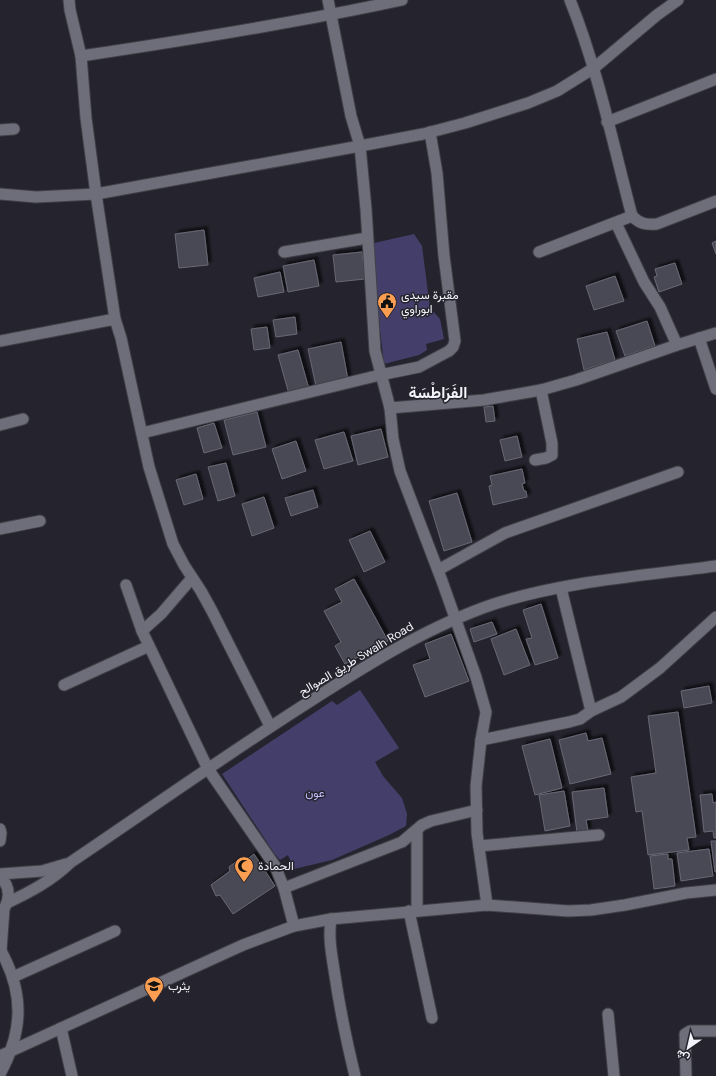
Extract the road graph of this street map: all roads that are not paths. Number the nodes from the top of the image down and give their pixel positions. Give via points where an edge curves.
1 (69, 0) edge
2 (328, 0) edge
3 (402, 0) edge
4 (570, 0) edge
5 (678, 0) edge
6 (331, 16) junction
7 (81, 56) junction
8 (594, 68) junction
9 (716, 78) edge
10 (607, 122) junction
11 (0, 130) edge
12 (14, 130) dead end
13 (430, 132) junction
14 (360, 146) junction
15 (0, 194) edge
16 (96, 194) junction
17 (716, 201) edge
18 (632, 216) junction
19 (616, 223) junction
20 (367, 238) junction
21 (284, 252) dead end
22 (539, 252) dead end
23 (115, 319) junction
24 (716, 333) edge
25 (699, 338) junction
26 (0, 341) edge
27 (677, 345) junction
28 (380, 375) junction
29 (716, 389) edge
30 (541, 390) junction
31 (390, 408) junction
32 (23, 419) dead end
33 (0, 424) edge
34 (142, 433) junction
35 (535, 460) dead end
36 (678, 472) dead end
37 (40, 521) dead end
38 (0, 529) edge
39 (716, 566) edge
40 (438, 570) junction
41 (192, 578) junction
42 (126, 585) dead end
43 (561, 588) junction
44 (716, 617) edge
45 (455, 618) junction
46 (142, 630) junction
47 (149, 646) junction
48 (64, 685) dead end
49 (591, 711) junction
50 (270, 726) junction
51 (481, 740) junction
52 (208, 769) junction
53 (477, 810) junction
54 (0, 829) edge
55 (417, 830) junction
56 (599, 835) dead end
57 (0, 841) edge
58 (479, 846) junction
59 (71, 862) junction
60 (0, 876) edge
61 (284, 888) junction
62 (716, 890) edge
63 (487, 905) junction
64 (4, 909) edge
65 (413, 911) junction
66 (331, 918) junction
67 (294, 926) junction
68 (115, 931) dead end
69 (0, 949) edge
70 (13, 977) junction
71 (608, 1014) dead end
72 (432, 1018) dead end
73 (61, 1028) junction
74 (716, 1031) edge
75 (11, 1051) junction
76 (0, 1056) edge
77 (0, 1074) edge
78 (72, 1076) edge
79 (355, 1076) edge
80 (614, 1076) edge
81 (686, 1076) edge

1 - 7 street
2 - 6 street
3 - 6 street
4 - 8 street
5 - 8 street
6 - 7 street
6 - 14 street via 351,116
7 - 16 street
8 - 10 street
8 - 13 street via 557,91 528,103
9 - 10 street
10 - 18 street
11 - 12 street
13 - 14 street
13 - 28 street via 437,173 455,341 449,350 419,367
14 - 16 street
14 - 20 street
15 - 16 street via 36,197
16 - 23 street
17 - 18 street via 657,224 647,225 638,222
18 - 19 street
19 - 22 street
19 - 27 street
20 - 21 street
20 - 28 street via 375,351
23 - 26 street
23 - 34 street
24 - 25 street
25 - 27 street
25 - 29 street
27 - 30 street
28 - 31 street
28 - 34 street
30 - 31 street via 484,400
30 - 35 street via 552,443 552,455
31 - 40 street via 393,440 400,471
32 - 33 street
34 - 41 street via 149,467 169,530
36 - 40 street via 506,533
37 - 38 street
39 - 43 street, طريق الصوالح Swalh Road
40 - 45 street
41 - 46 street via 162,614
41 - 50 street via 212,611
42 - 46 street
43 - 45 street, طريق الصوالح Swalh Road via 527,594
43 - 49 street
44 - 49 street via 660,668 621,697
45 - 50 street, طريق الصوالح Swalh Road via 369,664
45 - 51 street via 486,712
46 - 47 street
47 - 48 street
47 - 52 street
49 - 51 street via 580,719
50 - 52 street, طريق الصوالح Swalh Road
51 - 53 street via 476,786
52 - 59 street, طريق الصوالح Swalh Road
52 - 61 street via 275,866
53 - 55 street via 431,821
53 - 58 street
54 - 57 street
55 - 61 street via 402,842
55 - 65 street
56 - 58 street
58 - 63 street
59 - 60 street via 42,871
59 - 64 street via 57,876
60 - 64 street via 9,895
61 - 67 street
62 - 63 street via 591,910 568,911
63 - 65 street
64 - 69 street
65 - 66 street
65 - 72 street
66 - 67 street
66 - 79 street via 329,934 336,989
67 - 73 street via 243,945
68 - 70 street
69 - 70 street
70 - 75 street via 19,1010
71 - 80 street
73 - 75 street
73 - 78 street
74 - 81 street via 690,1031 685,1034
75 - 76 street
75 - 77 street

